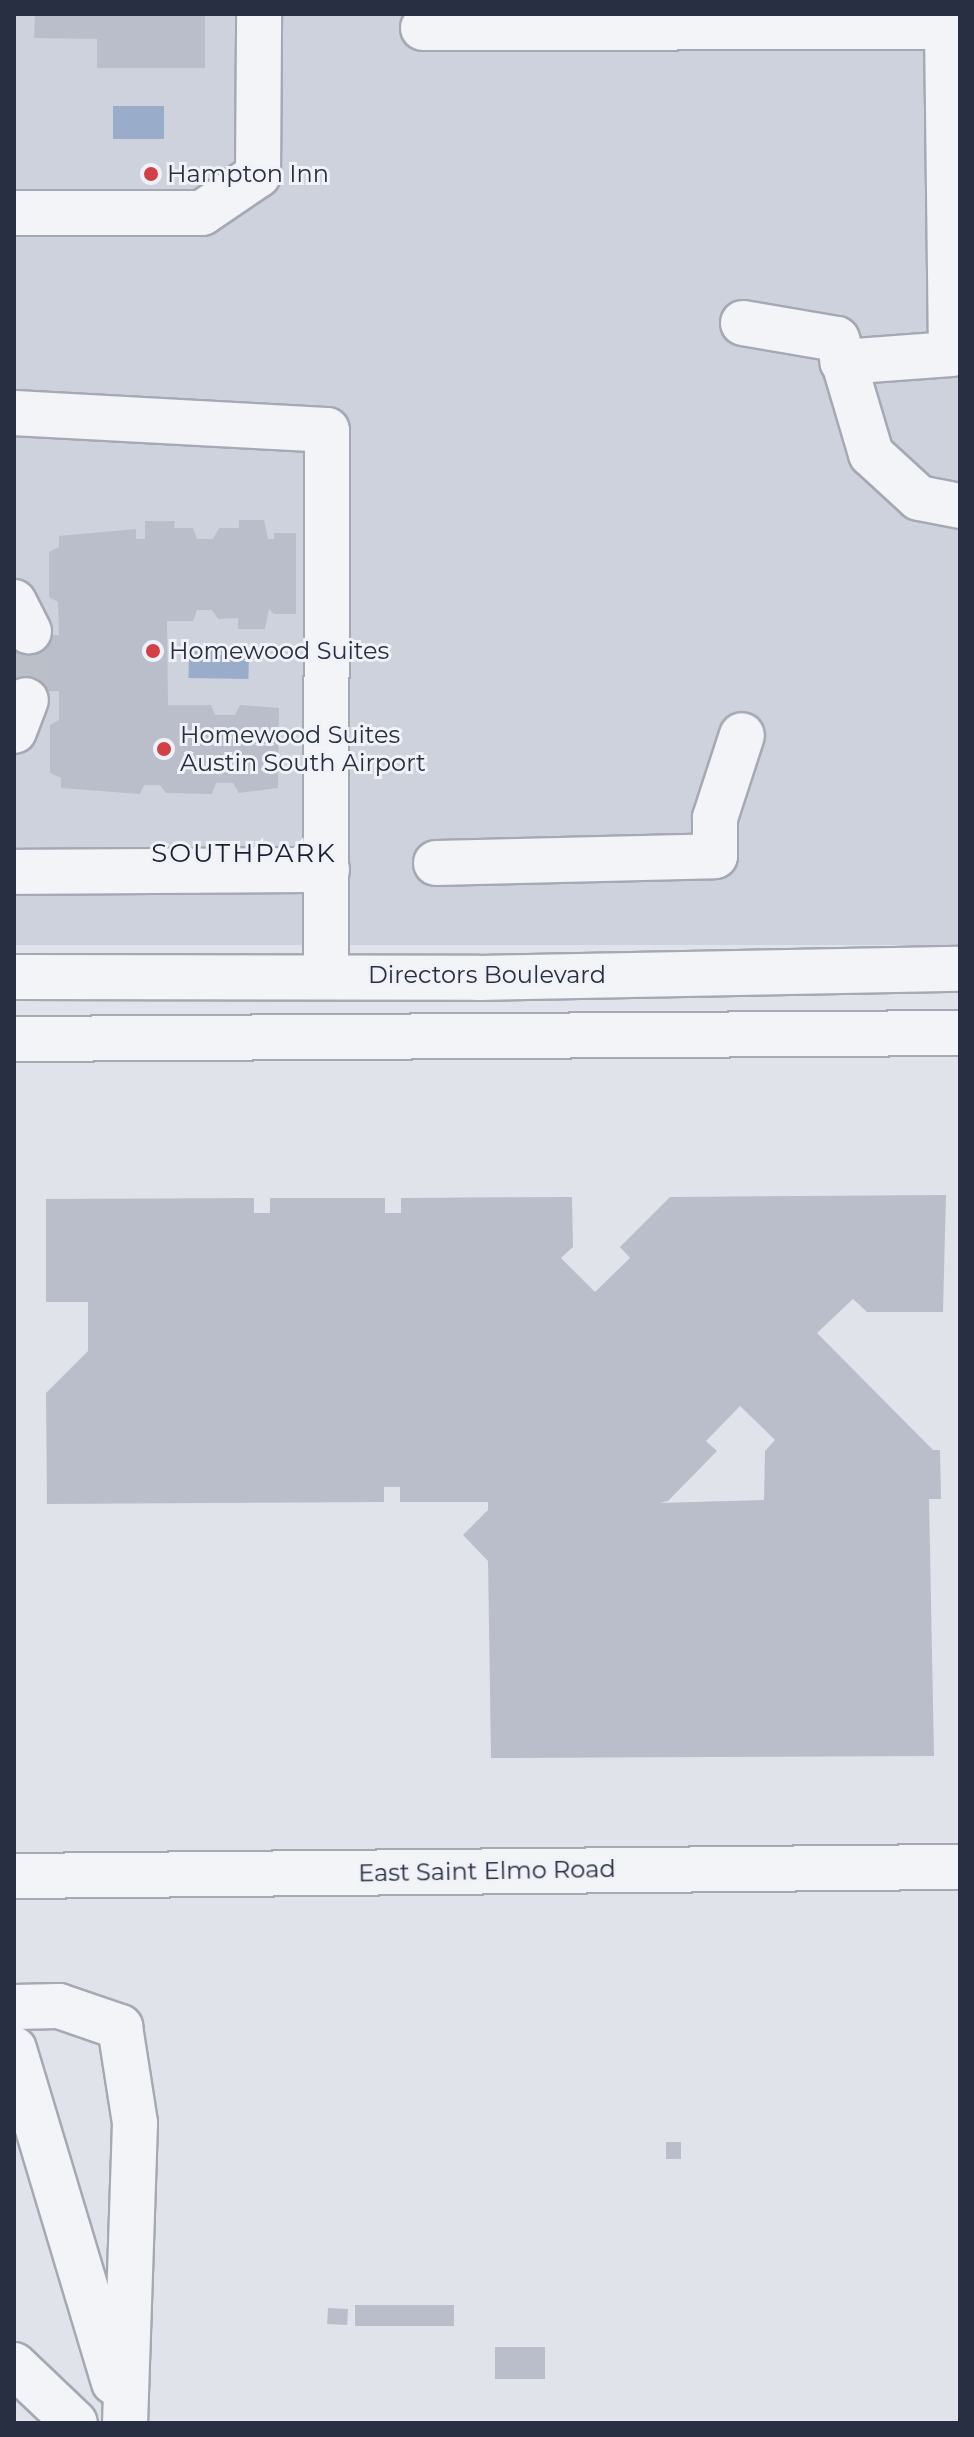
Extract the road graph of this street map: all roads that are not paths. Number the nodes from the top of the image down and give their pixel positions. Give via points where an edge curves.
1 (259, 14) edge
2 (423, 28) dead end
3 (14, 213) edge
4 (743, 323) dead end
5 (842, 362) junction
6 (14, 413) edge
7 (960, 506) edge
8 (742, 735) dead end
9 (436, 863) dead end
10 (327, 870) junction
11 (14, 872) edge
12 (960, 969) edge
13 (326, 975) junction
14 (14, 977) edge
15 (479, 978) junction
16 (960, 1033) edge
17 (484, 1038) junction
18 (14, 1039) edge
19 (960, 1867) edge
20 (14, 1876) edge
21 (14, 2007) edge
22 (14, 2049) edge
23 (14, 2365) edge
24 (125, 2421) edge
25 (75, 2423) edge

1 - 3 street via 258,175 202,213
2 - 5 street via 947,27 951,354
4 - 5 street via 837,339
5 - 7 street via 871,454 919,498
6 - 10 street via 327,430
8 - 9 street via 715,818 715,856
10 - 11 street
10 - 13 street
12 - 15 street, Directors Boulevard
13 - 14 street, Directors Boulevard
13 - 15 street, Directors Boulevard
15 - 17 street
16 - 17 street
17 - 18 street
19 - 20 street, East Saint Elmo Road
21 - 24 street via 59,2006 120,2027 135,2123
22 - 24 street
23 - 25 street

